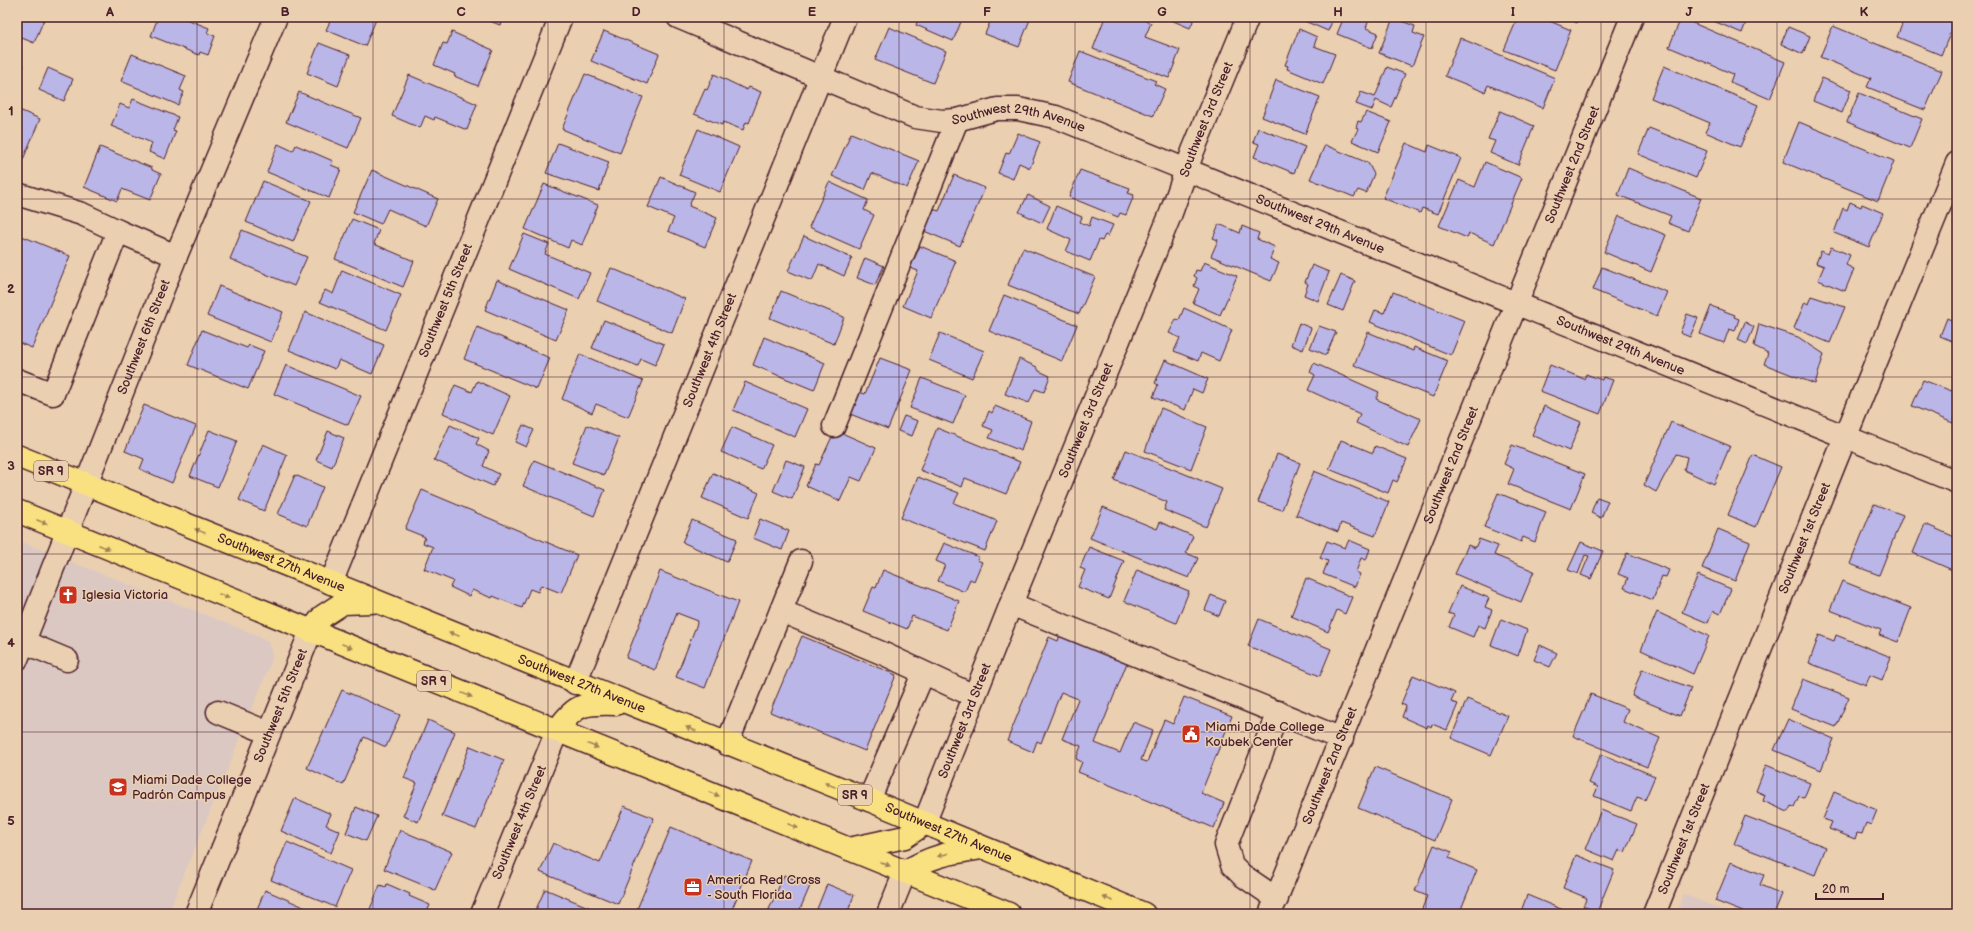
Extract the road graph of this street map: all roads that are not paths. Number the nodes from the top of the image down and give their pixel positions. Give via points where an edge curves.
1 (276, 17) edge
2 (561, 17) edge
3 (678, 17) edge
4 (845, 17) edge
5 (1248, 17) edge
6 (1632, 17) edge
7 (821, 77) junction
8 (958, 120) junction
9 (1957, 163) edge
10 (1186, 170) junction
11 (17, 194) edge
12 (118, 231) junction
13 (176, 256) junction
14 (1516, 304) junction
15 (17, 380) edge
16 (834, 426) dead end
17 (1845, 436) junction
18 (17, 456) edge
19 (1957, 482) edge
20 (86, 486) junction
21 (17, 511) edge
22 (68, 532) junction
23 (801, 561) dead end
24 (331, 583) junction
25 (376, 602) junction
26 (1011, 604) junction
27 (781, 610) junction
28 (311, 631) junction
29 (21, 650) edge
30 (67, 660) dead end
31 (924, 674) junction
32 (575, 683) junction
33 (974, 696) junction
34 (628, 704) junction
35 (218, 712) dead end
36 (1278, 712) junction
37 (557, 731) junction
38 (269, 733) junction
39 (1342, 739) junction
40 (728, 744) junction
41 (869, 800) junction
42 (924, 824) junction
43 (982, 848) junction
44 (849, 849) junction
45 (905, 872) junction
46 (1273, 906) edge
47 (196, 914) edge
48 (482, 914) edge
49 (888, 914) edge
50 (1009, 914) edge
51 (1144, 914) edge
52 (1655, 914) edge

1 - 13 street, Southwest 6th Street
2 - 24 street, Southwest 5th Street
3 - 7 street, Southwest 29th Avenue
4 - 7 street, Southwest 4th Street
5 - 10 street, Southwest 3rd Street
6 - 14 street, Southwest 2nd Street
7 - 8 street, Southwest 29th Avenue via 915,117 942,121
7 - 32 street, Southwest 4th Street
8 - 10 street, Southwest 29th Avenue via 997,110 1018,109 1038,112
8 - 16 street
9 - 17 street, Southwest 1st Street
10 - 14 street, Southwest 29th Avenue
10 - 26 street, Southwest 3rd Street via 1171,213
11 - 12 street via 82,214
12 - 13 street
12 - 15 street via 53,394
13 - 20 street, Southwest 6th Street
14 - 17 street, Southwest 29th Avenue
14 - 39 street, Southwest 2nd Street
17 - 19 street, Southwest 29th Avenue
17 - 52 street, Southwest 1st Street
18 - 20 highway, Southwest 27th Avenue / SR 9
20 - 22 street, Southwest 6th Street
24 -> 20 highway, Southwest 27th Avenue / SR 9
21 -> 22 highway, SR 9
22 -> 28 highway, SR 9
22 - 29 street, Southwest 6th Street
23 - 27 street
24 - 25 highway, Southwest 27th Avenue / SR 9
25 - 28 highway via 343,603 323,616
32 -> 25 highway, Southwest 27th Avenue / SR 9
26 - 33 street, Southwest 3rd Street
26 - 36 street
27 - 31 street
27 - 40 street
28 -> 37 highway, SR 9
28 - 38 street, Southwest 5th Street
29 - 30 street
31 - 33 street
31 - 41 street
32 - 34 highway, Southwest 27th Avenue / SR 9
33 - 42 street, Southwest 3rd Street
34 - 37 highway via 588,703 567,716
40 -> 34 highway, Southwest 27th Avenue / SR 9
35 - 38 street
36 - 39 street
36 - 46 street via 1226,845 1232,865
37 -> 44 highway, SR 9
37 - 48 street, Southwest 4th Street
38 - 47 street, Southwest 5th Street
39 - 46 street, Southwest 2nd Street
41 -> 40 highway, Southwest 27th Avenue / SR 9
41 - 42 highway, Southwest 27th Avenue / SR 9
42 - 43 highway, Southwest 27th Avenue / SR 9
42 - 44 highway via 905,836
43 -> 45 highway via 947,853 924,861
51 -> 43 highway, Southwest 27th Avenue / SR 9
44 -> 45 highway, SR 9
45 - 49 street
45 - 50 highway, SR 9

